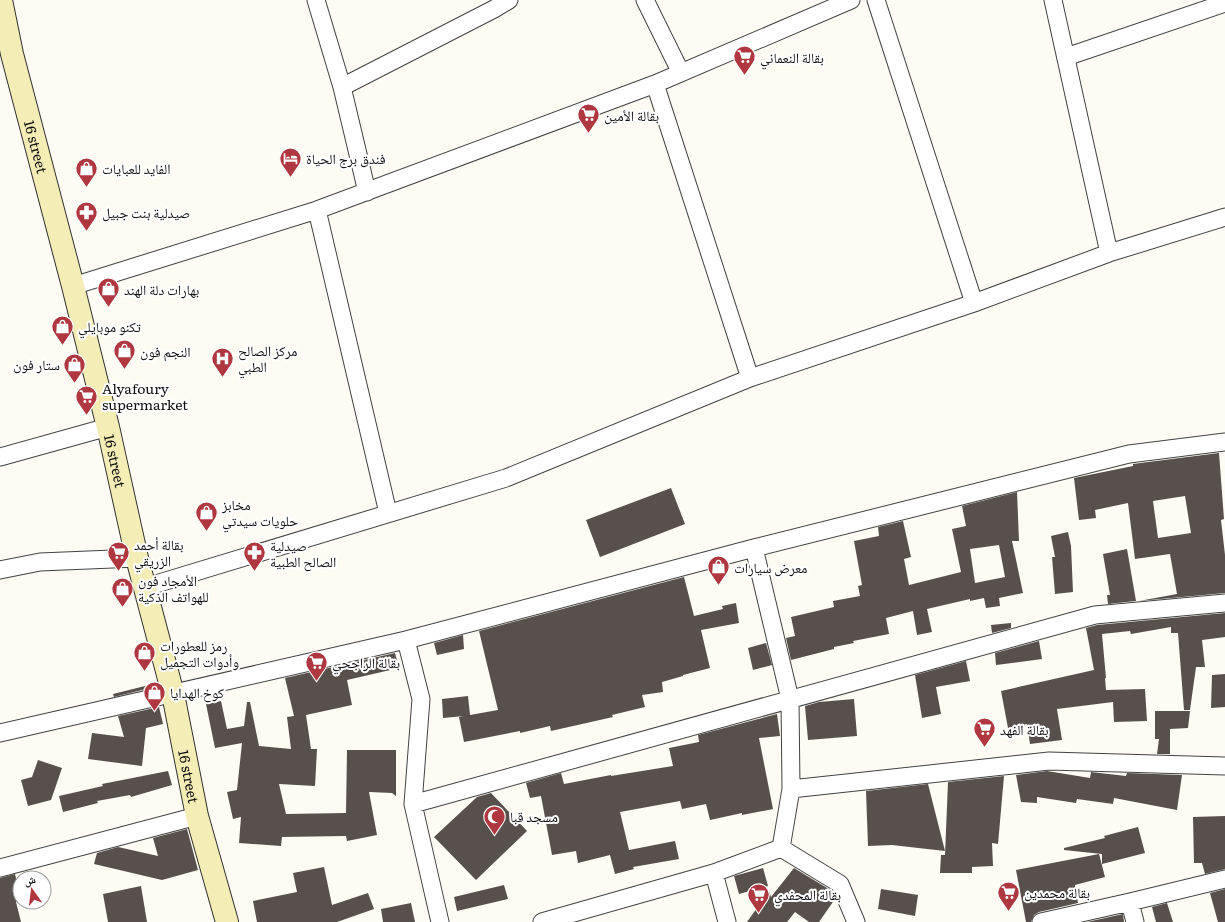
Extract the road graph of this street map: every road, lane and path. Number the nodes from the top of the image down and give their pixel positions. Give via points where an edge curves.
1 (1, 0) edge
2 (316, 0) edge
3 (509, 0) edge
4 (645, 0) edge
5 (851, 0) edge
6 (876, 0) edge
7 (1053, 0) edge
8 (1225, 3) edge
9 (491, 5) edge
10 (6, 56) edge
11 (1066, 57) junction
12 (681, 73) junction
13 (655, 84) junction
14 (342, 87) junction
15 (367, 192) junction
16 (317, 210) junction
17 (1225, 217) edge
18 (1109, 254) junction
19 (73, 286) junction
20 (974, 303) junction
21 (750, 378) junction
22 (108, 427) junction
23 (1225, 442) edge
24 (0, 457) edge
25 (388, 512) junction
26 (754, 548) junction
27 (137, 558) junction
28 (0, 570) edge
29 (146, 587) junction
30 (1225, 603) edge
31 (406, 640) junction
32 (173, 694) junction
33 (790, 700) junction
34 (0, 733) edge
35 (1225, 766) edge
36 (791, 789) junction
37 (413, 804) junction
38 (197, 816) junction
39 (781, 848) junction
40 (0, 868) edge
41 (714, 873) junction
42 (1225, 879) edge
43 (1130, 902) junction
44 (227, 922) edge
45 (440, 922) edge
46 (542, 922) edge
47 (727, 922) edge
48 (856, 922) edge
49 (1041, 922) edge
50 (1135, 922) edge

1 - 10 street, 16 street
2 - 14 street
3 - 9 street
4 - 12 street
5 - 12 street
6 - 20 street
7 - 11 street
8 - 11 street
9 - 14 street
10 - 19 street, 16 street
11 - 18 street
12 - 13 street
13 - 15 street
13 - 21 street
14 - 15 street
15 - 16 street
16 - 19 street
16 - 25 street
17 - 18 street
18 - 20 street
19 - 22 street, 16 street
20 - 21 street
21 - 25 street via 506,478
22 - 24 street
22 - 27 street, 16 street
23 - 26 street via 1129,454
25 - 29 street
26 - 31 street
26 - 33 street
27 - 28 street via 40,562
27 - 29 street, 16 street
29 - 32 street, 16 street
30 - 33 street via 1095,615
31 - 32 street
31 - 37 street via 422,699
32 - 34 street
32 - 38 street, 16 street
33 - 36 street
33 - 37 street
35 - 36 street via 1049,761
36 - 39 street
37 - 45 street
38 - 40 street
38 - 44 street, 16 street
39 - 41 street
39 - 48 street via 840,884
41 - 46 street
41 - 47 street
42 - 43 street
43 - 49 street
43 - 50 street

